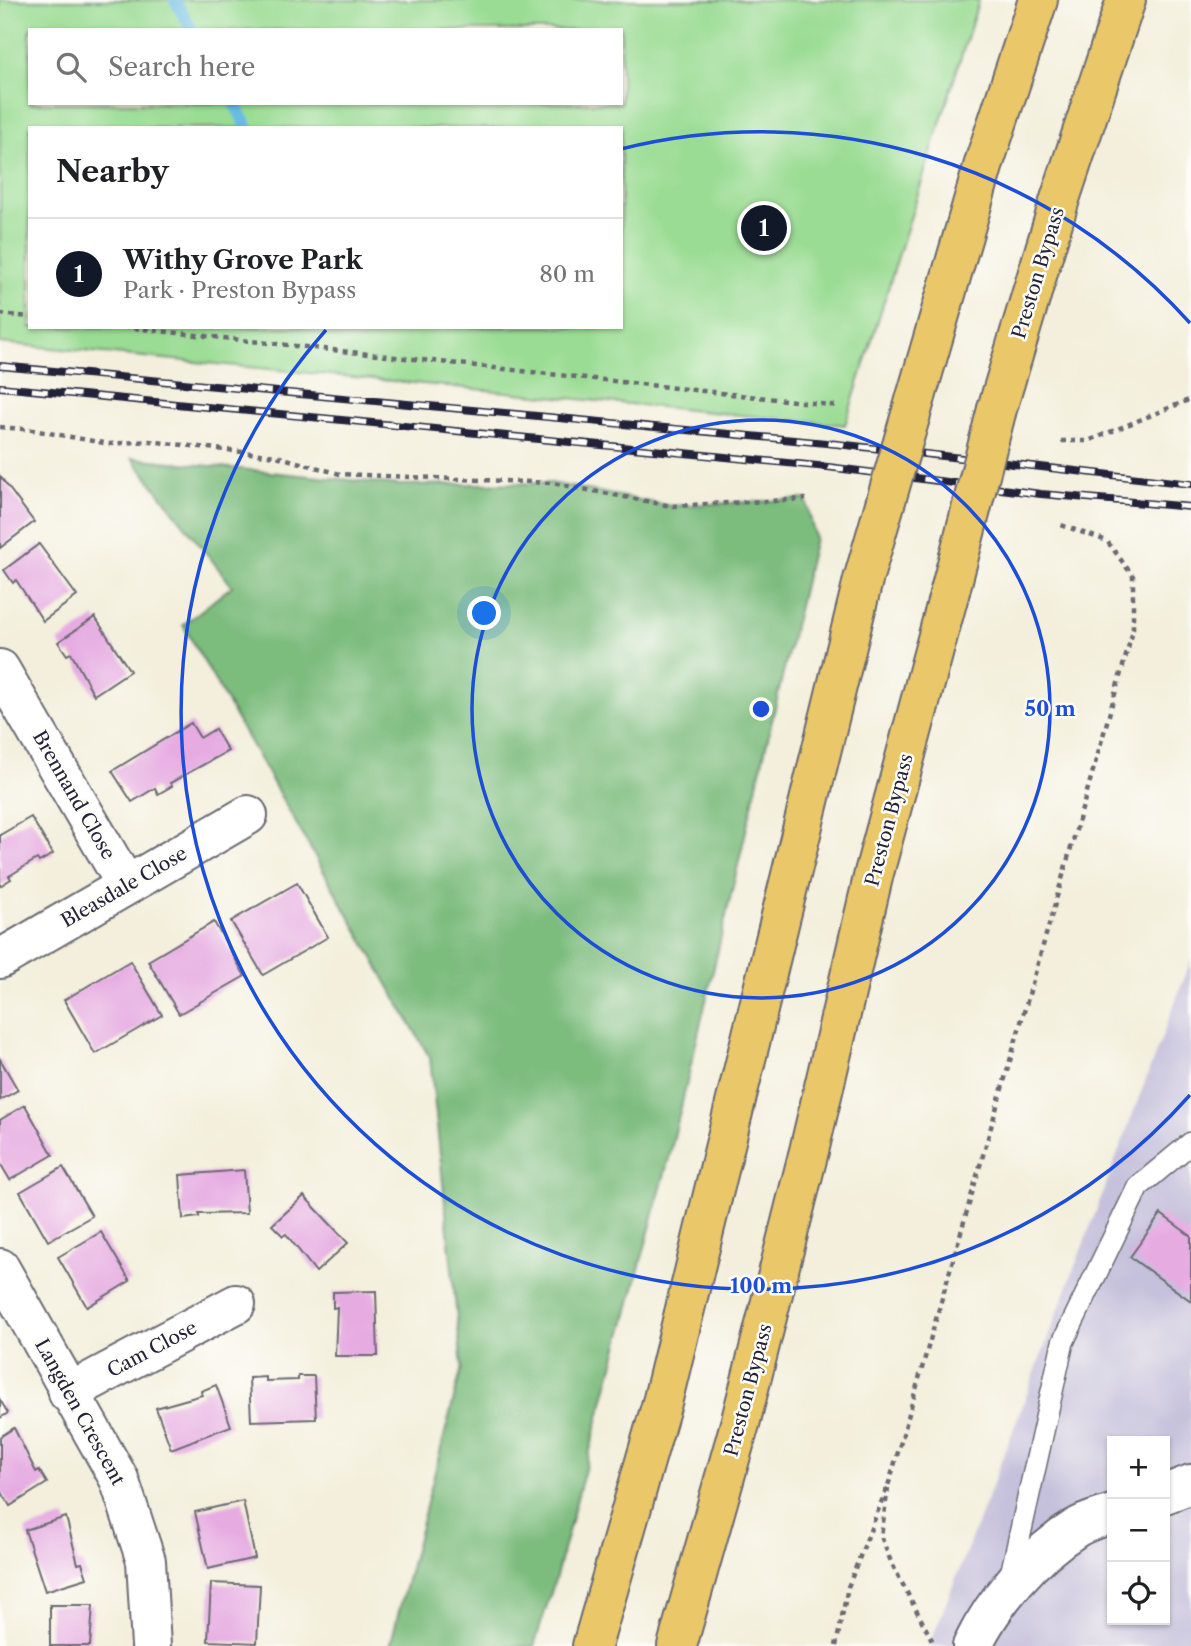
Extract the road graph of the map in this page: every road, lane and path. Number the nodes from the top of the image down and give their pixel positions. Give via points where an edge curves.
1 (1038, 0) edge
2 (1126, 0) edge
3 (0, 314) edge
4 (28, 317) edge
5 (142, 329) edge
6 (1191, 399) edge
7 (839, 406) dead end
8 (0, 427) edge
9 (1061, 441) dead end
10 (806, 499) dead end
11 (1058, 524) dead end
12 (0, 669) edge
13 (248, 815) dead end
14 (126, 885) junction
15 (0, 959) edge
16 (1191, 1143) edge
17 (0, 1268) edge
18 (236, 1304) dead end
19 (68, 1394) junction
20 (890, 1480) junction
21 (1191, 1483) edge
22 (1170, 1492) edge
23 (1107, 1516) edge
24 (1007, 1591) junction
25 (151, 1646) edge
26 (592, 1646) edge
27 (677, 1646) edge
28 (836, 1646) edge
29 (934, 1646) edge
30 (972, 1646) edge

1 - 26 highway, bridge via 985,160 863,580 663,1399
2 - 27 highway, Preston Bypass, bridge via 1060,199 998,409 874,873 741,1420
3 - 4 path
5 - 7 path
6 - 9 path via 1088,442
8 - 10 path via 109,444 149,441 276,456 340,474 552,483 671,506
11 - 20 path via 1107,541 1133,576 1133,631
12 - 14 street, Brennand Close
13 - 14 street, Bleasdale Close
14 - 15 street, Bleasdale Close
16 - 24 lane via 1138,1187 1063,1342
17 - 19 street, Langden Crescent
18 - 19 street, Cam Close
19 - 25 street, Langden Crescent via 119,1479 146,1560
20 - 28 path via 848,1587
20 - 29 path via 881,1536
21 - 22 street
23 - 24 street via 1077,1527 1031,1564
24 - 30 street via 987,1615

